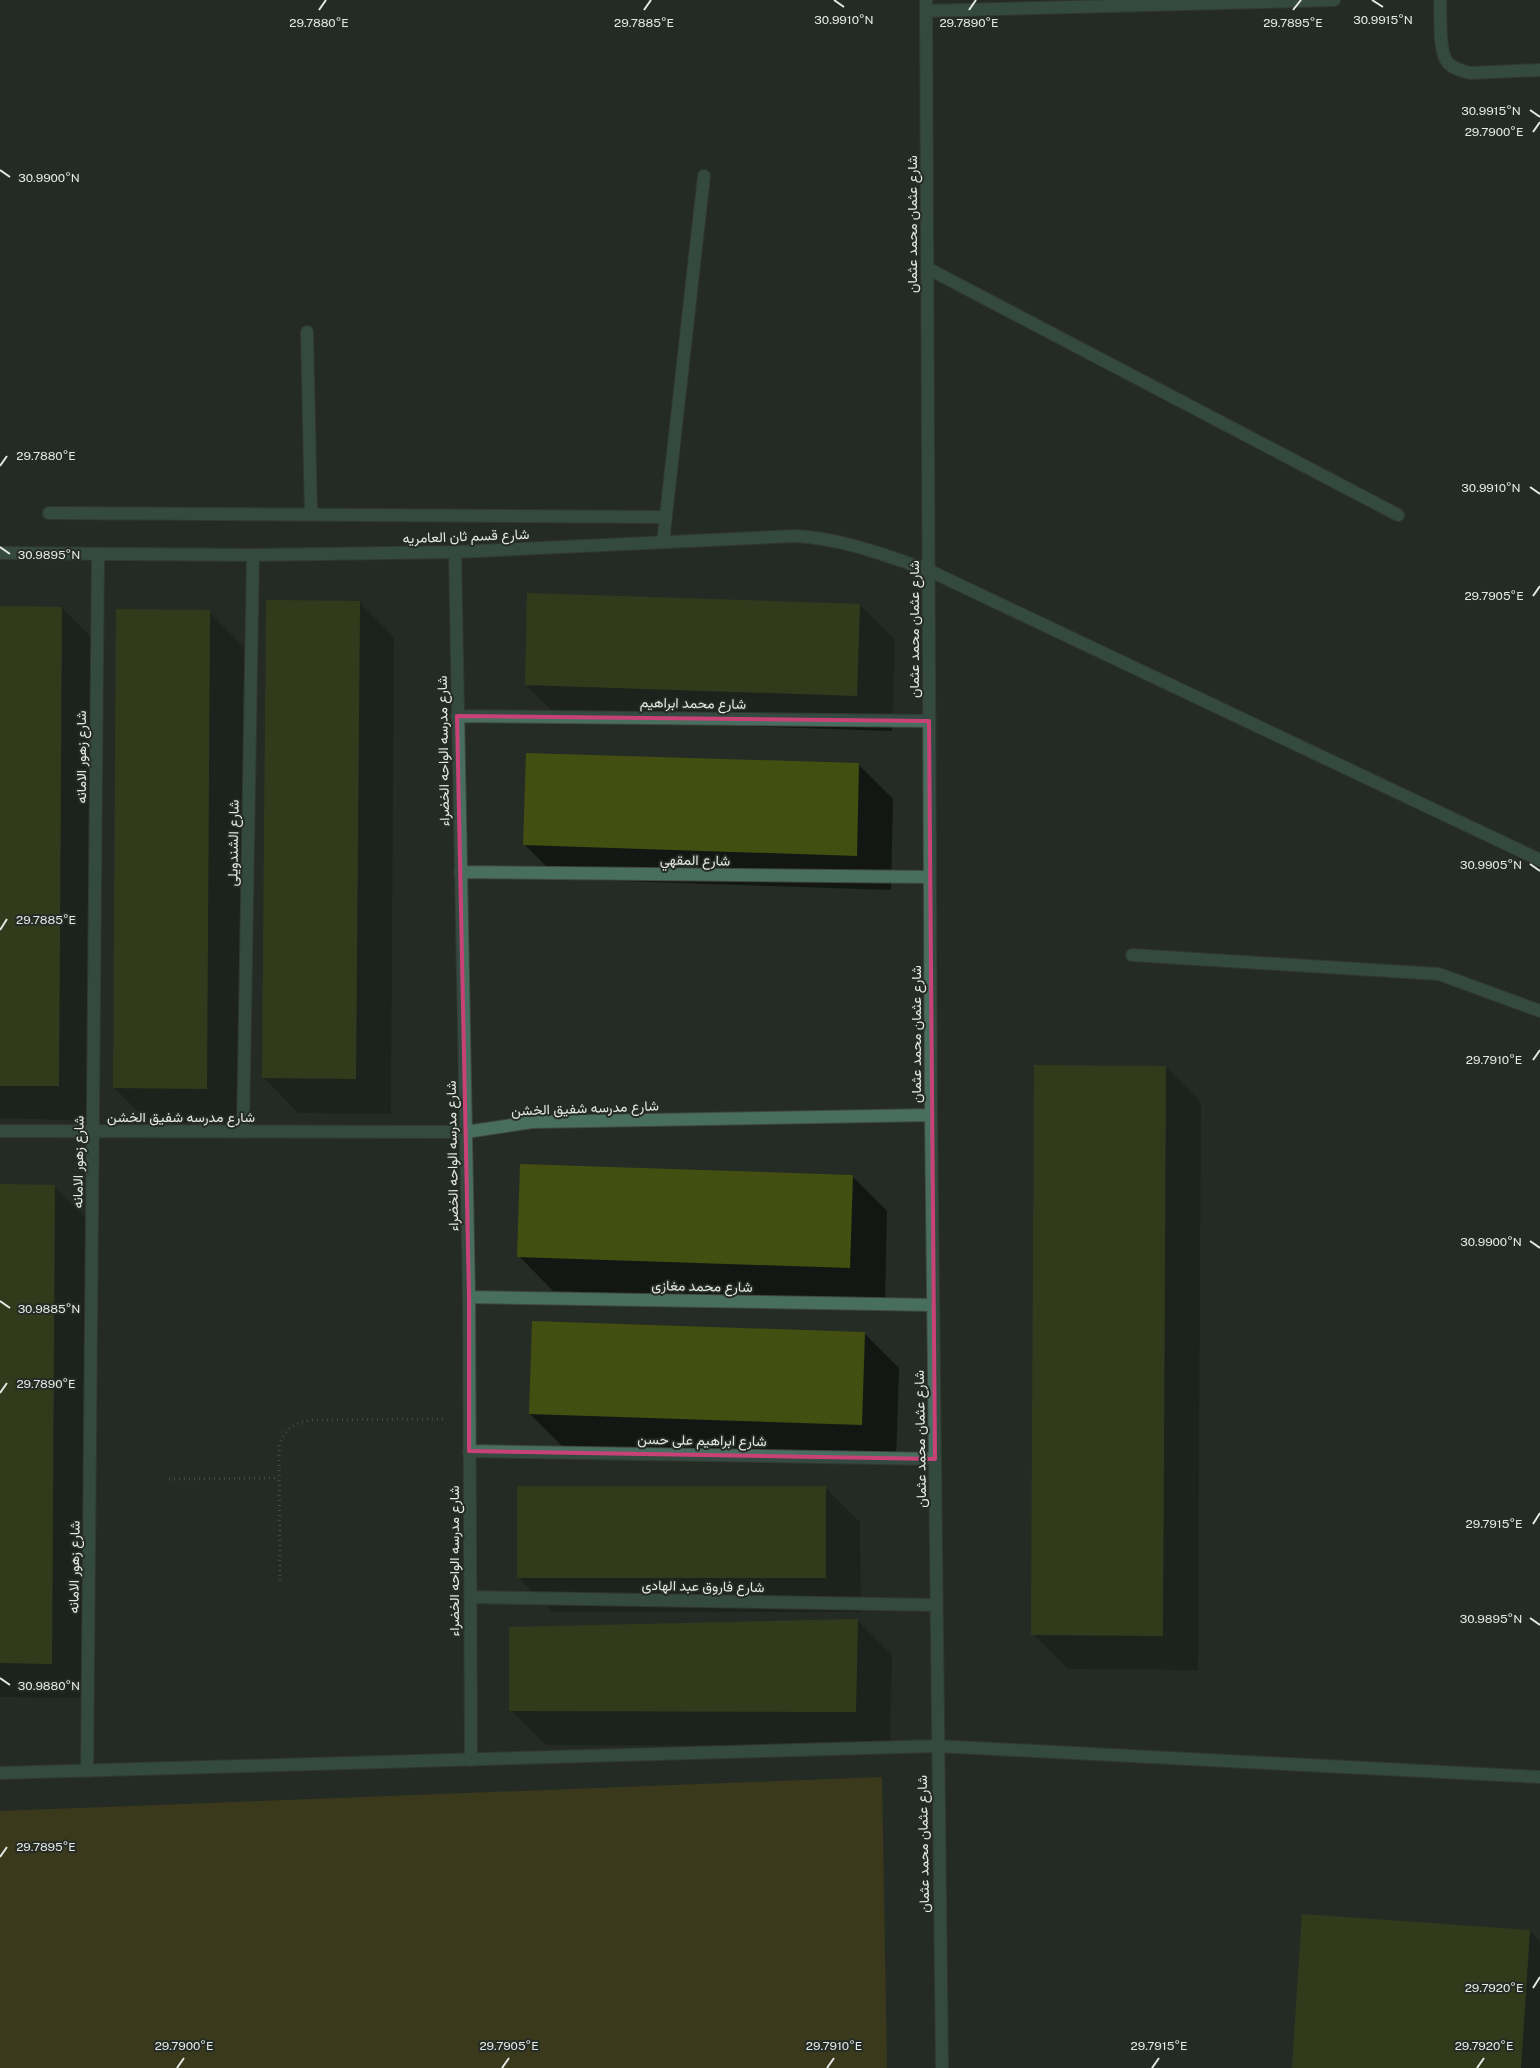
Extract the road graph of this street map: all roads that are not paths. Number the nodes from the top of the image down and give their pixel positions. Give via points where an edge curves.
1 (1334, 0) edge
2 (1440, 0) edge
3 (926, 5) edge
4 (1540, 70) edge
5 (704, 176) dead end
6 (927, 268) junction
7 (308, 332) dead end
8 (49, 513) dead end
9 (311, 515) junction
10 (1398, 515) dead end
11 (665, 517) junction
12 (662, 542) junction
13 (455, 552) junction
14 (0, 553) edge
15 (98, 554) junction
16 (253, 555) junction
17 (928, 570) junction
18 (457, 716) junction
19 (929, 721) junction
20 (1540, 860) edge
21 (460, 872) junction
22 (930, 877) junction
23 (1132, 955) dead end
24 (1540, 1011) edge
25 (931, 1115) junction
26 (0, 1131) edge
27 (94, 1132) junction
28 (242, 1132) junction
29 (466, 1132) junction
30 (470, 1297) junction
31 (933, 1305) junction
32 (469, 1451) junction
33 (935, 1460) junction
34 (470, 1597) junction
35 (936, 1605) junction
36 (937, 1746) junction
37 (471, 1760) junction
38 (87, 1771) junction
39 (0, 1773) edge
40 (1540, 1777) edge
41 (942, 2068) edge

1 - 3 street
2 - 4 street via 1443,55 1449,64 1470,73
3 - 6 street, شارع عثمان محمد عثمان
5 - 11 street
6 - 10 street
6 - 17 street, شارع عثمان محمد عثمان
7 - 9 street
8 - 9 street
9 - 11 street
11 - 12 street
12 - 13 street, شارع قسم ثان العامريه
12 - 17 street, شارع قسم ثان العامريه via 819,537
13 - 16 street, شارع قسم ثان العامريه
13 - 18 street, شارع مدرسه الواحه الخضراء
14 - 15 street, شارع قسم ثان العامريه
15 - 16 street, شارع قسم ثان العامريه
15 - 27 street, شارع زهور الامانه
16 - 28 street, شارع الشندويلى
17 - 19 street, شارع عثمان محمد عثمان
17 - 20 street, شارع قسم ثان العامريه
18 - 19 street, شارع محمد ابراهيم
18 - 21 street, شارع مدرسه الواحه الخضراء
19 - 22 street, شارع عثمان محمد عثمان
21 - 22 street, شارع المقهي
21 - 29 street, شارع مدرسه الواحه الخضراء
22 - 25 street, شارع عثمان محمد عثمان
23 - 24 street via 1439,974
25 - 29 street, شارع مدرسه شفيق الخشن via 532,1122
25 - 31 street, شارع عثمان محمد عثمان
26 - 27 street, شارع مدرسه شفيق الخشن
27 - 28 street, شارع مدرسه شفيق الخشن
27 - 38 street, شارع زهور الامانه
28 - 29 street, شارع مدرسه شفيق الخشن
29 - 30 street, شارع مدرسه الواحه الخضراء
30 - 31 street, شارع محمد مغازى
30 - 32 street, شارع مدرسه الواحه الخضراء
31 - 33 street, شارع عثمان محمد عثمان
32 - 33 street, شارع ابراهيم على حسن
32 - 34 street, شارع مدرسه الواحه الخضراء
33 - 35 street, شارع عثمان محمد عثمان
34 - 35 street, شارع فاروق عبد الهادى
34 - 37 street, شارع مدرسه الواحه الخضراء
35 - 36 street, شارع عثمان محمد عثمان
36 - 37 street
36 - 40 street
36 - 41 street, شارع عثمان محمد عثمان
37 - 38 street
38 - 39 street

